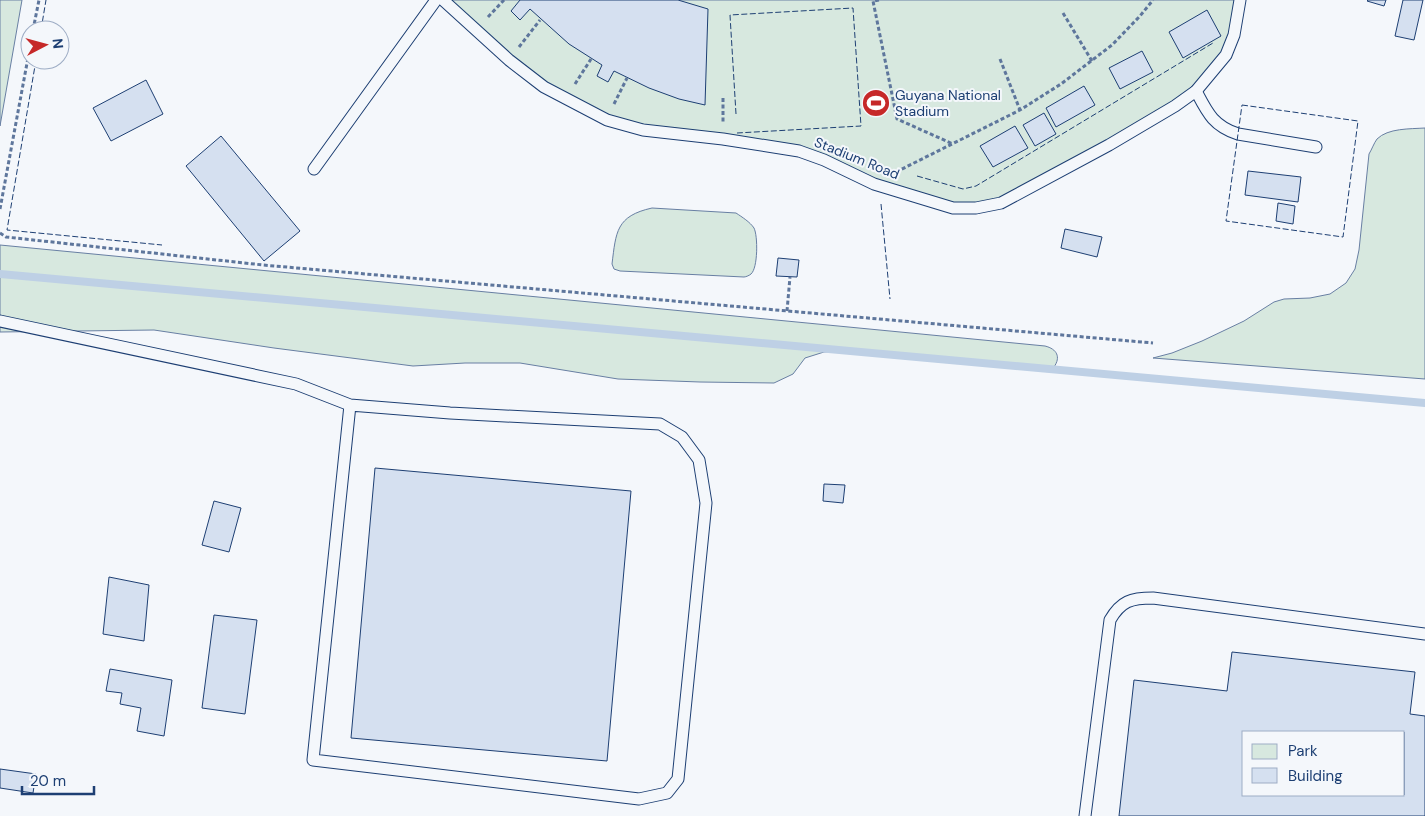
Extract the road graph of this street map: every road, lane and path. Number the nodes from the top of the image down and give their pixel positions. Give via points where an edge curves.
1 (39, 0) edge
2 (436, 0) edge
3 (443, 0) edge
4 (504, 0) edge
5 (879, 0) edge
6 (1153, 0) edge
7 (1240, 0) edge
8 (1063, 14) dead end
9 (35, 20) edge
10 (540, 20) dead end
11 (476, 30) junction
12 (591, 59) dead end
13 (1000, 59) dead end
14 (509, 60) junction
15 (1092, 61) junction
16 (26, 70) edge
17 (627, 78) dead end
18 (1196, 91) junction
19 (723, 98) dead end
20 (566, 99) junction
21 (1020, 110) junction
22 (607, 120) junction
23 (723, 139) junction
24 (953, 144) junction
25 (1316, 147) dead end
26 (314, 170) dead end
27 (874, 184) junction
28 (0, 209) edge
29 (0, 233) edge
30 (790, 277) dead end
31 (786, 311) junction
32 (0, 321) edge
33 (1153, 343) dead end
34 (350, 405) junction
35 (1425, 634) edge
36 (1084, 816) edge

1 - 9 path
2 - 26 lane
3 - 11 lane, Stadium Road
4 - 11 path
5 - 24 path via 873,1 897,119
6 - 15 path via 1112,45
7 - 18 lane, Stadium Road via 1234,35 1226,56
8 - 15 path
10 - 14 path
11 - 14 lane, Stadium Road
12 - 20 path
13 - 21 path
14 - 20 lane, Stadium Road via 544,87
15 - 21 path
16 - 28 path
17 - 22 path
18 - 25 lane via 1207,112 1228,131
18 - 27 lane, Stadium Road via 1109,145 1001,203 953,208
19 - 23 path
20 - 22 lane, Stadium Road
21 - 24 path
22 - 23 lane, Stadium Road via 643,130
23 - 27 lane, Stadium Road via 799,151
24 - 27 path
29 - 31 path via 6,237 273,266
30 - 31 path
31 - 33 path
32 - 34 lane via 296,384
34 - 34 lane via 660,424 682,438 699,460 706,502 678,779 667,793 639,798 313,760
35 - 36 lane via 1152,598 1126,602 1116,609 1110,620

